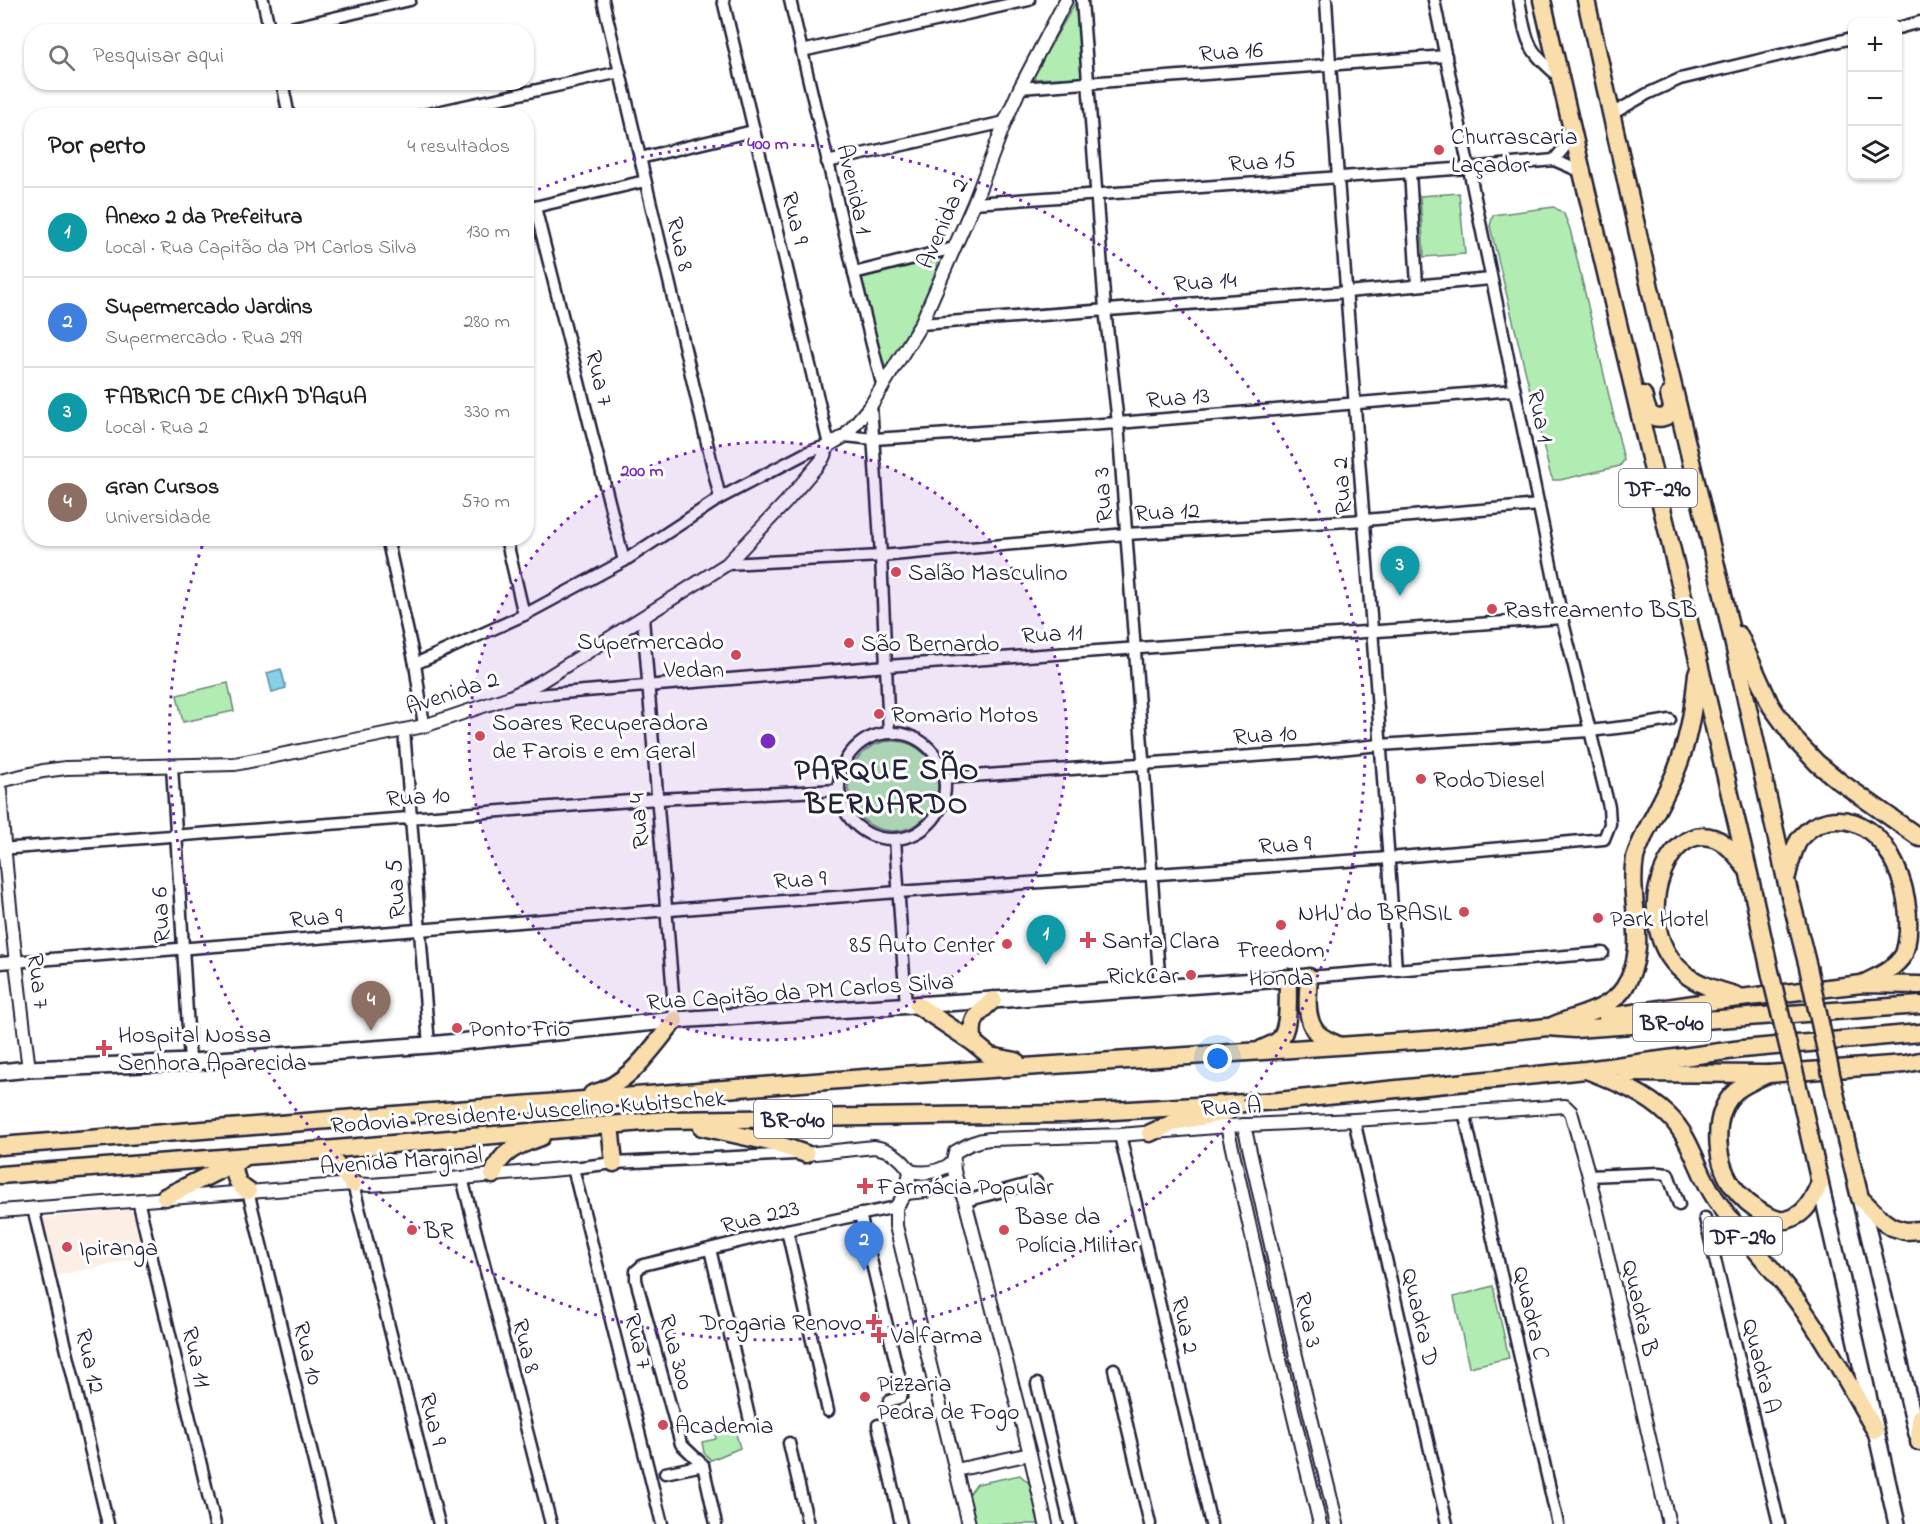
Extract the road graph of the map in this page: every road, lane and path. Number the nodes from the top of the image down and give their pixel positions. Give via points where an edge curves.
1 (263, 0) edge
2 (410, 0) edge
3 (603, 0) edge
4 (723, 0) edge
5 (790, 0) edge
6 (1029, 0) edge
7 (1066, 0) edge
8 (1082, 0) edge
9 (1326, 0) edge
10 (1434, 0) edge
11 (1519, 0) edge
12 (1542, 0) edge
13 (1586, 0) edge
14 (1920, 22) edge
15 (269, 24) edge
16 (306, 24) edge
17 (1902, 27) edge
18 (1848, 39) edge
19 (802, 51) junction
20 (1446, 56) junction
21 (1330, 65) junction
22 (620, 72) junction
23 (1561, 78) junction
24 (1089, 83) junction
25 (1020, 88) junction
26 (284, 90) edge
27 (287, 108) edge
28 (456, 108) edge
29 (1612, 114) junction
30 (1005, 122) junction
31 (753, 131) junction
32 (1574, 136) junction
33 (640, 158) junction
34 (1554, 160) junction
35 (827, 162) junction
36 (1468, 168) junction
37 (1410, 172) junction
38 (1582, 172) junction
39 (1337, 176) junction
40 (645, 182) junction
41 (1097, 194) junction
42 (974, 203) junction
43 (534, 207) edge
44 (534, 219) edge
45 (954, 248) junction
46 (854, 273) junction
47 (1491, 279) junction
48 (1417, 285) junction
49 (1347, 292) junction
50 (1654, 306) junction
51 (1105, 309) junction
52 (1618, 322) junction
53 (921, 324) junction
54 (883, 388) junction
55 (1514, 390) junction
56 (1356, 404) junction
57 (872, 405) junction
58 (1118, 423) junction
59 (845, 436) junction
60 (874, 439) junction
61 (829, 445) junction
62 (720, 498) junction
63 (1539, 505) junction
64 (1365, 520) junction
65 (1126, 534) junction
66 (389, 546) edge
67 (508, 546) edge
68 (881, 556) junction
69 (624, 561) junction
70 (727, 564) junction
71 (1723, 595) junction
72 (524, 615) junction
73 (643, 618) junction
74 (1562, 618) junction
75 (1373, 633) junction
76 (1135, 648) junction
77 (1698, 658) junction
78 (415, 664) junction
79 (887, 666) junction
80 (648, 684) junction
81 (510, 697) junction
82 (1670, 720) dead end
83 (424, 726) junction
84 (404, 730) junction
85 (1589, 730) junction
86 (889, 733) junction
87 (1380, 744) junction
88 (1143, 764) junction
89 (172, 766) junction
90 (944, 778) junction
91 (0, 781) edge
92 (0, 790) edge
93 (839, 790) junction
94 (657, 799) junction
95 (411, 817) junction
96 (177, 836) junction
97 (1920, 838) edge
98 (894, 839) junction
99 (1604, 839) joint
100 (2, 849) edge
101 (1389, 858) junction
102 (1152, 874) junction
103 (1749, 874) junction
104 (1786, 880) junction
105 (898, 892) junction
106 (666, 910) junction
107 (419, 929) junction
108 (183, 948) junction
109 (1603, 953) dead end
110 (15, 962) junction
111 (0, 963) edge
112 (1396, 970) junction
113 (1308, 977) junction
114 (1288, 978) junction
115 (1862, 984) junction
116 (1920, 985) edge
117 (1160, 987) junction
118 (1744, 997) junction
119 (993, 1000) junction
120 (912, 1005) junction
121 (1920, 1005) edge
122 (675, 1020) junction
123 (1549, 1027) junction
124 (1920, 1033) edge
125 (974, 1043) junction
126 (429, 1045) junction
127 (1338, 1045) junction
128 (1259, 1050) junction
129 (190, 1062) junction
130 (1915, 1064) edge
131 (1041, 1066) junction
132 (29, 1069) junction
133 (1587, 1070) junction
134 (0, 1072) edge
135 (1768, 1074) junction
136 (567, 1101) junction
137 (1278, 1101) junction
138 (1564, 1106) joint
139 (1464, 1112) junction
140 (666, 1120) junction
141 (1354, 1120) junction
142 (610, 1125) junction
143 (1244, 1125) junction
144 (1227, 1126) junction
145 (565, 1129) junction
146 (1150, 1133) junction
147 (1120, 1135) junction
148 (0, 1146) edge
149 (324, 1150) junction
150 (806, 1154) junction
151 (241, 1159) junction
152 (614, 1163) junction
153 (952, 1163) junction
154 (573, 1168) junction
155 (910, 1171) junction
156 (0, 1175) edge
157 (493, 1175) junction
158 (1589, 1176) junction
159 (462, 1179) junction
160 (956, 1180) junction
161 (1036, 1182) dead end
162 (1820, 1183) junction
163 (353, 1184) junction
164 (248, 1191) junction
165 (906, 1193) junction
166 (165, 1197) junction
167 (1860, 1198) junction
168 (138, 1200) junction
169 (965, 1201) junction
170 (1679, 1205) dead end
171 (896, 1207) junction
172 (33, 1208) junction
173 (0, 1211) edge
174 (860, 1214) junction
175 (1705, 1218) dead end
176 (787, 1230) junction
177 (1920, 1230) edge
178 (710, 1249) junction
179 (636, 1271) joint
180 (1296, 1356) junction
181 (1280, 1360) junction
182 (1114, 1369) dead end
183 (1037, 1384) dead end
184 (889, 1401) dead end
185 (828, 1411) dead end
186 (1920, 1417) edge
187 (751, 1425) dead end
188 (878, 1425) dead end
189 (1875, 1430) junction
190 (789, 1443) dead end
191 (1919, 1445) edge
192 (1030, 1454) junction
193 (703, 1465) junction
194 (956, 1470) junction
195 (665, 1473) dead end
196 (108, 1524) edge
197 (215, 1524) edge
198 (329, 1524) edge
199 (439, 1524) edge
200 (551, 1524) edge
201 (662, 1524) edge
202 (716, 1524) edge
203 (808, 1524) edge
204 (901, 1524) edge
205 (969, 1524) edge
206 (1046, 1524) edge
207 (1070, 1524) edge
208 (1150, 1524) edge
209 (1211, 1524) edge
210 (1320, 1524) edge
211 (1337, 1524) edge
212 (1447, 1524) edge
213 (1558, 1524) edge
214 (1669, 1524) edge
215 (1779, 1524) edge
216 (1897, 1524) edge

1 - 15 street
2 - 16 street
3 - 22 street, Rua 8
4 - 31 street, Rua 9
5 - 19 street, Avenida 1
6 - 19 street
7 - 25 street, Avenida 2
8 - 24 street, Rua 3
9 - 21 street, Rua 2
10 - 20 street, Rua 1
11 - 23 street via 1533,53
12 - 23 highway, DF-290
13 - 29 highway, DF-290
14 - 17 street
18 - 29 street via 1680,79
19 - 35 street, Avenida 1
20 - 21 street, Rua 16
20 - 36 street, Rua 1
21 - 24 street, Rua 16
21 - 39 street, Rua 2
22 - 28 street
22 - 33 street, Rua 8
23 - 32 highway, DF-290
24 - 25 street, Rua 16
24 - 41 street, Rua 3
25 - 30 street, Avenida 2
26 - 27 street
29 - 50 highway, DF-290
30 - 35 street
30 - 42 street, Avenida 2
31 - 33 street
31 - 61 street, Rua 9
32 - 34 street
32 - 38 highway, DF-290
33 - 40 street, Rua 8
34 - 36 street, Rua 15
34 - 38 street
35 - 46 street, Avenida 1
36 - 37 street, Rua 15
36 - 47 street, Rua 1
37 - 39 street, Rua 15
37 - 48 street
38 - 52 highway, DF-290
39 - 41 street, Rua 15
39 - 49 street, Rua 2
40 - 43 street
40 - 62 street, Rua 8
41 - 42 street, Rua 15
41 - 51 street, Rua 3
42 - 45 street, Avenida 2
44 - 69 street, Rua 7
45 - 46 street
45 - 53 street, Avenida 2
46 - 54 street, Avenida 1
47 - 48 street, Rua 14
47 - 55 street, Rua 1
48 - 49 street, Rua 14
49 - 51 street, Rua 14
49 - 56 street, Rua 2
50 - 52 highway via 1654,334 1672,407 1665,417 1651,415 1646,407 1630,339
50 - 71 highway, DF-290
51 - 53 street, Rua 14
51 - 58 street, Rua 3
52 - 77 highway, DF-290
53 - 54 street, Avenida 2
54 - 57 street, Avenida 2
55 - 56 street, Rua 13
55 - 63 street, Rua 1
56 - 58 street, Rua 13
56 - 64 street, Rua 2
57 - 59 street, Avenida 2
57 - 60 street
58 - 60 street, Rua 13
58 - 65 street, Rua 3
59 - 60 street, Rua 13
59 - 61 street, Avenida 2
60 - 68 street
61 - 62 street, Avenida 2
61 - 70 street, Avenida 2 via 822,460 792,495
62 - 69 street, Avenida 2
63 - 64 street, Rua 12
63 - 74 street, Rua 1
64 - 65 street, Rua 12
64 - 75 street, Rua 2
65 - 68 street, Rua 12
65 - 76 street, Rua 3
66 - 78 street
67 - 72 street
68 - 70 street, Rua 12
68 - 79 street
69 - 72 street, Avenida 2
70 - 73 street, Avenida 2
71 - 97 highway via 1771,706 1797,742 1817,764
71 - 104 highway, DF-290
72 - 78 street, Avenida 2
73 - 80 street, Rua 4
73 - 81 street, Avenida 2
74 - 75 street, Rua 11
74 - 85 street, Rua 1
75 - 76 street, Rua 11
75 - 87 street, Rua 2
76 - 79 street, Rua 11
76 - 88 street, Rua 3
77 - 103 highway, DF-290
77 - 123 highway, DF-290 via 1685,746 1636,855 1633,892 1638,930 1634,967 1624,988 1605,1006
78 - 83 street
79 - 80 street, Rua 11
79 - 86 street
80 - 81 street, Rua 11
80 - 94 street, Rua 4
81 - 83 street, Avenida 2
82 - 85 street, Rua 10
83 - 84 street, Avenida 2
84 - 89 street, Avenida 2 via 235,764
84 - 95 street, Rua 5
85 - 87 street, Rua 10
85 - 99 street, Rua 1 via 1609,807 1610,824
86 - 90 street via 919,740 940,763
86 - 93 street via 872,736 858,745 847,758
87 - 88 street, Rua 10
87 - 101 street, Rua 2
88 - 90 street, Rua 10
88 - 102 street, Rua 3
89 - 91 street, Avenida 2 via 66,768
89 - 96 street, Rua 6
90 - 98 street via 944,796 938,813 912,835
92 - 100 street, Rua 7
93 - 94 street, Rua 10
93 - 98 street via 851,820 864,831
94 - 95 street, Rua 10
94 - 106 street, Rua 4
95 - 96 street, Rua 10
95 - 107 street, Rua 5
96 - 100 street, Rua 10
96 - 108 street, Rua 6
98 - 105 street
99 - 101 street, Rua 9
100 - 110 street, Rua 7
101 - 102 street, Rua 9
101 - 112 street, Rua 2
102 - 105 street, Rua 9
102 - 117 street, Rua 3
103 - 118 highway via 1738,856 1722,842 1696,837 1674,852 1662,874 1655,909 1664,949 1684,974 1706,986
103 - 162 highway, DF-290, bridge
104 - 115 highway, DF-290 via 1793,852 1802,837 1812,827 1831,820 1861,825 1898,858 1912,893 1913,935 1897,963
104 - 167 highway, DF-290, bridge
105 - 106 street, Rua 9
105 - 120 street
106 - 107 street, Rua 9
106 - 122 street, Rua 4
107 - 108 street, Rua 9
107 - 126 street, Rua 5
108 - 110 street, Rua 9
108 - 129 street, Rua 6
109 - 112 street, Rua Capitão da PM Carlos Silva
110 - 111 street, Rua 9
110 - 132 street, Rua 7
112 - 113 street, Rua Capitão da PM Carlos Silva
113 - 114 main road, Rua Capitão da PM Carlos Silva
113 - 127 highway via 1311,1024 1318,1034
114 - 117 main road, Rua Capitão da PM Carlos Silva
114 - 128 highway via 1284,1033
115 - 116 highway
115 - 118 highway
117 - 119 main road, Rua Capitão da PM Carlos Silva
118 - 123 highway
119 - 120 main road, Rua Capitão da PM Carlos Silva
119 - 125 highway via 974,1019
120 - 122 main road, Rua Capitão da PM Carlos Silva
120 - 125 highway
121 - 123 highway, Rodovia Presidente Juscelino Kubitschek / BR-040 via 1575,1029
122 - 126 main road, Rua Capitão da PM Carlos Silva
122 - 136 highway via 620,1082 602,1092
123 - 127 highway, Rodovia Presidente Juscelino Kubitschek / BR-040
124 - 133 highway, Rodovia Presidente Juscelino Kubitschek / BR-040 via 1742,1049
125 - 131 highway via 990,1056
126 - 129 main road, Rua Capitão da PM Carlos Silva
127 - 128 highway, Rodovia Presidente Juscelino Kubitschek / BR-040
128 - 131 highway, Rodovia Presidente Juscelino Kubitschek / BR-040
129 - 132 main road, Rua Capitão da PM Carlos Silva
130 - 135 highway
131 - 136 highway, Rodovia Presidente Juscelino Kubitschek / BR-040
132 - 134 main road, Rua Capitão da PM Carlos Silva
133 - 135 highway
133 - 137 highway, Rodovia Presidente Juscelino Kubitschek / BR-040
133 - 189 highway, DF-290 via 1628,1087 1660,1108 1678,1128 1715,1198 1797,1301
135 - 162 highway, DF-290 via 1736,1091 1723,1109 1719,1142 1728,1179 1757,1210 1785,1221 1806,1209
136 - 148 highway, Rodovia Presidente Juscelino Kubitschek / BR-040
137 - 140 highway, Rodovia Presidente Juscelino Kubitschek / BR-040 via 1064,1114
137 - 146 highway via 1175,1122
138 - 139 street, Rua A
138 - 158 street, Quadra B via 1573,1118
139 - 141 street, Rua A
139 - 213 street, Quadra C
140 - 142 highway, Rodovia Presidente Juscelino Kubitschek / BR-040
140 - 150 highway via 725,1131
141 - 143 street, Rua A
141 - 212 street, Quadra D
142 - 145 highway, Rodovia Presidente Juscelino Kubitschek / BR-040
142 - 152 highway
143 - 144 street, Rua A
143 - 180 street, Rua 3
144 - 146 street, Rua A
144 - 181 street, Rua 3
145 - 149 highway, Rodovia Presidente Juscelino Kubitschek / BR-040
145 - 157 highway via 505,1154 496,1162
146 - 147 street, Rua A
147 - 153 street, Rua A via 978,1140 955,1152
147 - 209 street, Rua 2
149 - 151 highway, Rodovia Presidente Juscelino Kubitschek / BR-040
149 - 163 highway
150 - 152 street, Avenida Marginal
150 - 155 street via 882,1148 901,1159
151 - 156 highway, Rodovia Presidente Juscelino Kubitschek / BR-040
151 - 164 highway via 234,1170 240,1187
151 - 166 highway
152 - 154 street, Avenida Marginal
153 - 155 street via 933,1172
153 - 160 street
154 - 157 street, Avenida Marginal
154 - 201 street, Rua 7
155 - 165 street
157 - 159 street, Avenida Marginal
158 - 170 street via 1668,1174
158 - 214 street, Quadra B
159 - 163 street, Avenida Marginal
159 - 200 street, Rua 8
160 - 165 street via 926,1191
160 - 169 street
161 - 169 street
162 - 189 main road, DF-290
163 - 164 street, Avenida Marginal
163 - 199 street, Rua 9
164 - 166 street, Avenida Marginal
164 - 198 street, Rua 10
165 - 171 street
166 - 168 street, Avenida Marginal
167 - 177 highway via 1892,1227
167 - 191 main road, DF-290
168 - 172 street, Avenida Marginal
168 - 197 street, Rua 11
169 - 192 street
171 - 174 street, Rua 223
171 - 194 street via 896,1226
172 - 173 street, Avenida Marginal
172 - 196 street, Rua 12
174 - 176 street, Rua 223
174 - 184 street via 903,1392 901,1397
175 - 215 street, Quadra A
176 - 178 street, Rua 223
176 - 185 street
178 - 179 street, Rua 223
178 - 187 street
179 - 193 street, Rua 300 via 681,1444
180 - 181 street
180 - 211 street, Rua 3
181 - 210 street, Rua 3
182 - 208 street
183 - 207 street
186 - 191 highway, DF-290
188 - 204 street
189 - 216 main road, DF-290
190 - 203 street
192 - 194 street
192 - 206 street
193 - 195 street
193 - 202 street
194 - 205 street

